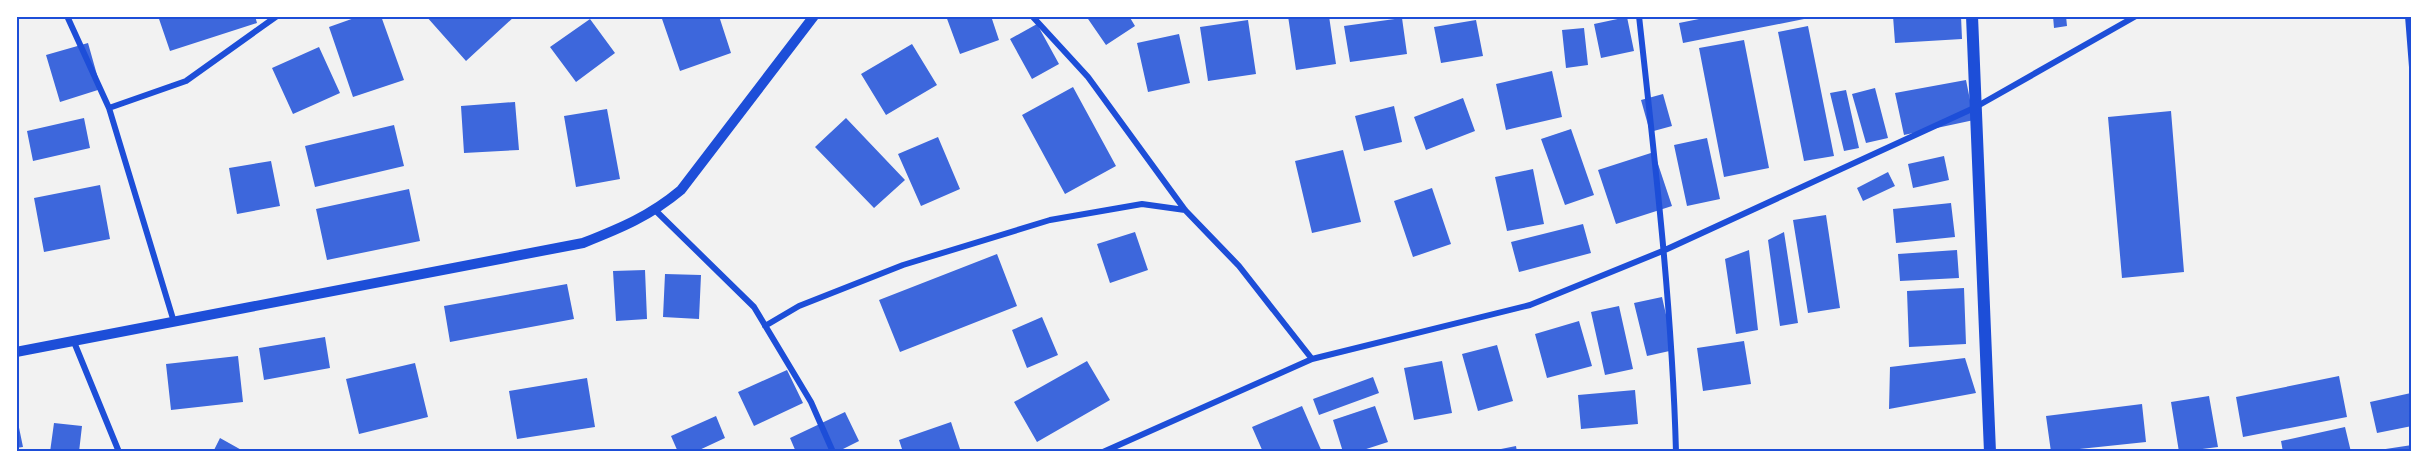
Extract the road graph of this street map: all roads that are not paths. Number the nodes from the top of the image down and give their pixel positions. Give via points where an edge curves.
1 (67, 16) edge
2 (277, 16) edge
3 (814, 16) edge
4 (1032, 16) edge
5 (1639, 16) edge
6 (1972, 16) edge
7 (2136, 16) edge
8 (2408, 16) edge
9 (2412, 67) edge
10 (109, 108) junction
11 (1974, 108) junction
12 (1185, 210) junction
13 (656, 211) junction
14 (1665, 250) junction
15 (174, 322) junction
16 (765, 326) junction
17 (74, 342) junction
18 (16, 352) edge
19 (1312, 359) junction
20 (119, 452) edge
21 (833, 452) edge
22 (1103, 452) edge
23 (1676, 452) edge
24 (1990, 452) edge

1 - 10 street
2 - 10 street via 186,81
3 - 13 street via 681,190
4 - 12 street via 1088,77
5 - 14 street
6 - 11 main road
7 - 11 street
8 - 9 street
10 - 15 street
11 - 14 street
11 - 24 main road
12 - 16 street via 1142,204 1050,220 903,265 799,306
12 - 19 street via 1239,266
13 - 15 street via 584,243
13 - 16 street via 754,307
14 - 19 street via 1530,305
14 - 23 street via 1673,341
15 - 17 street
16 - 21 street via 811,402
17 - 18 street
17 - 20 street
19 - 22 street

